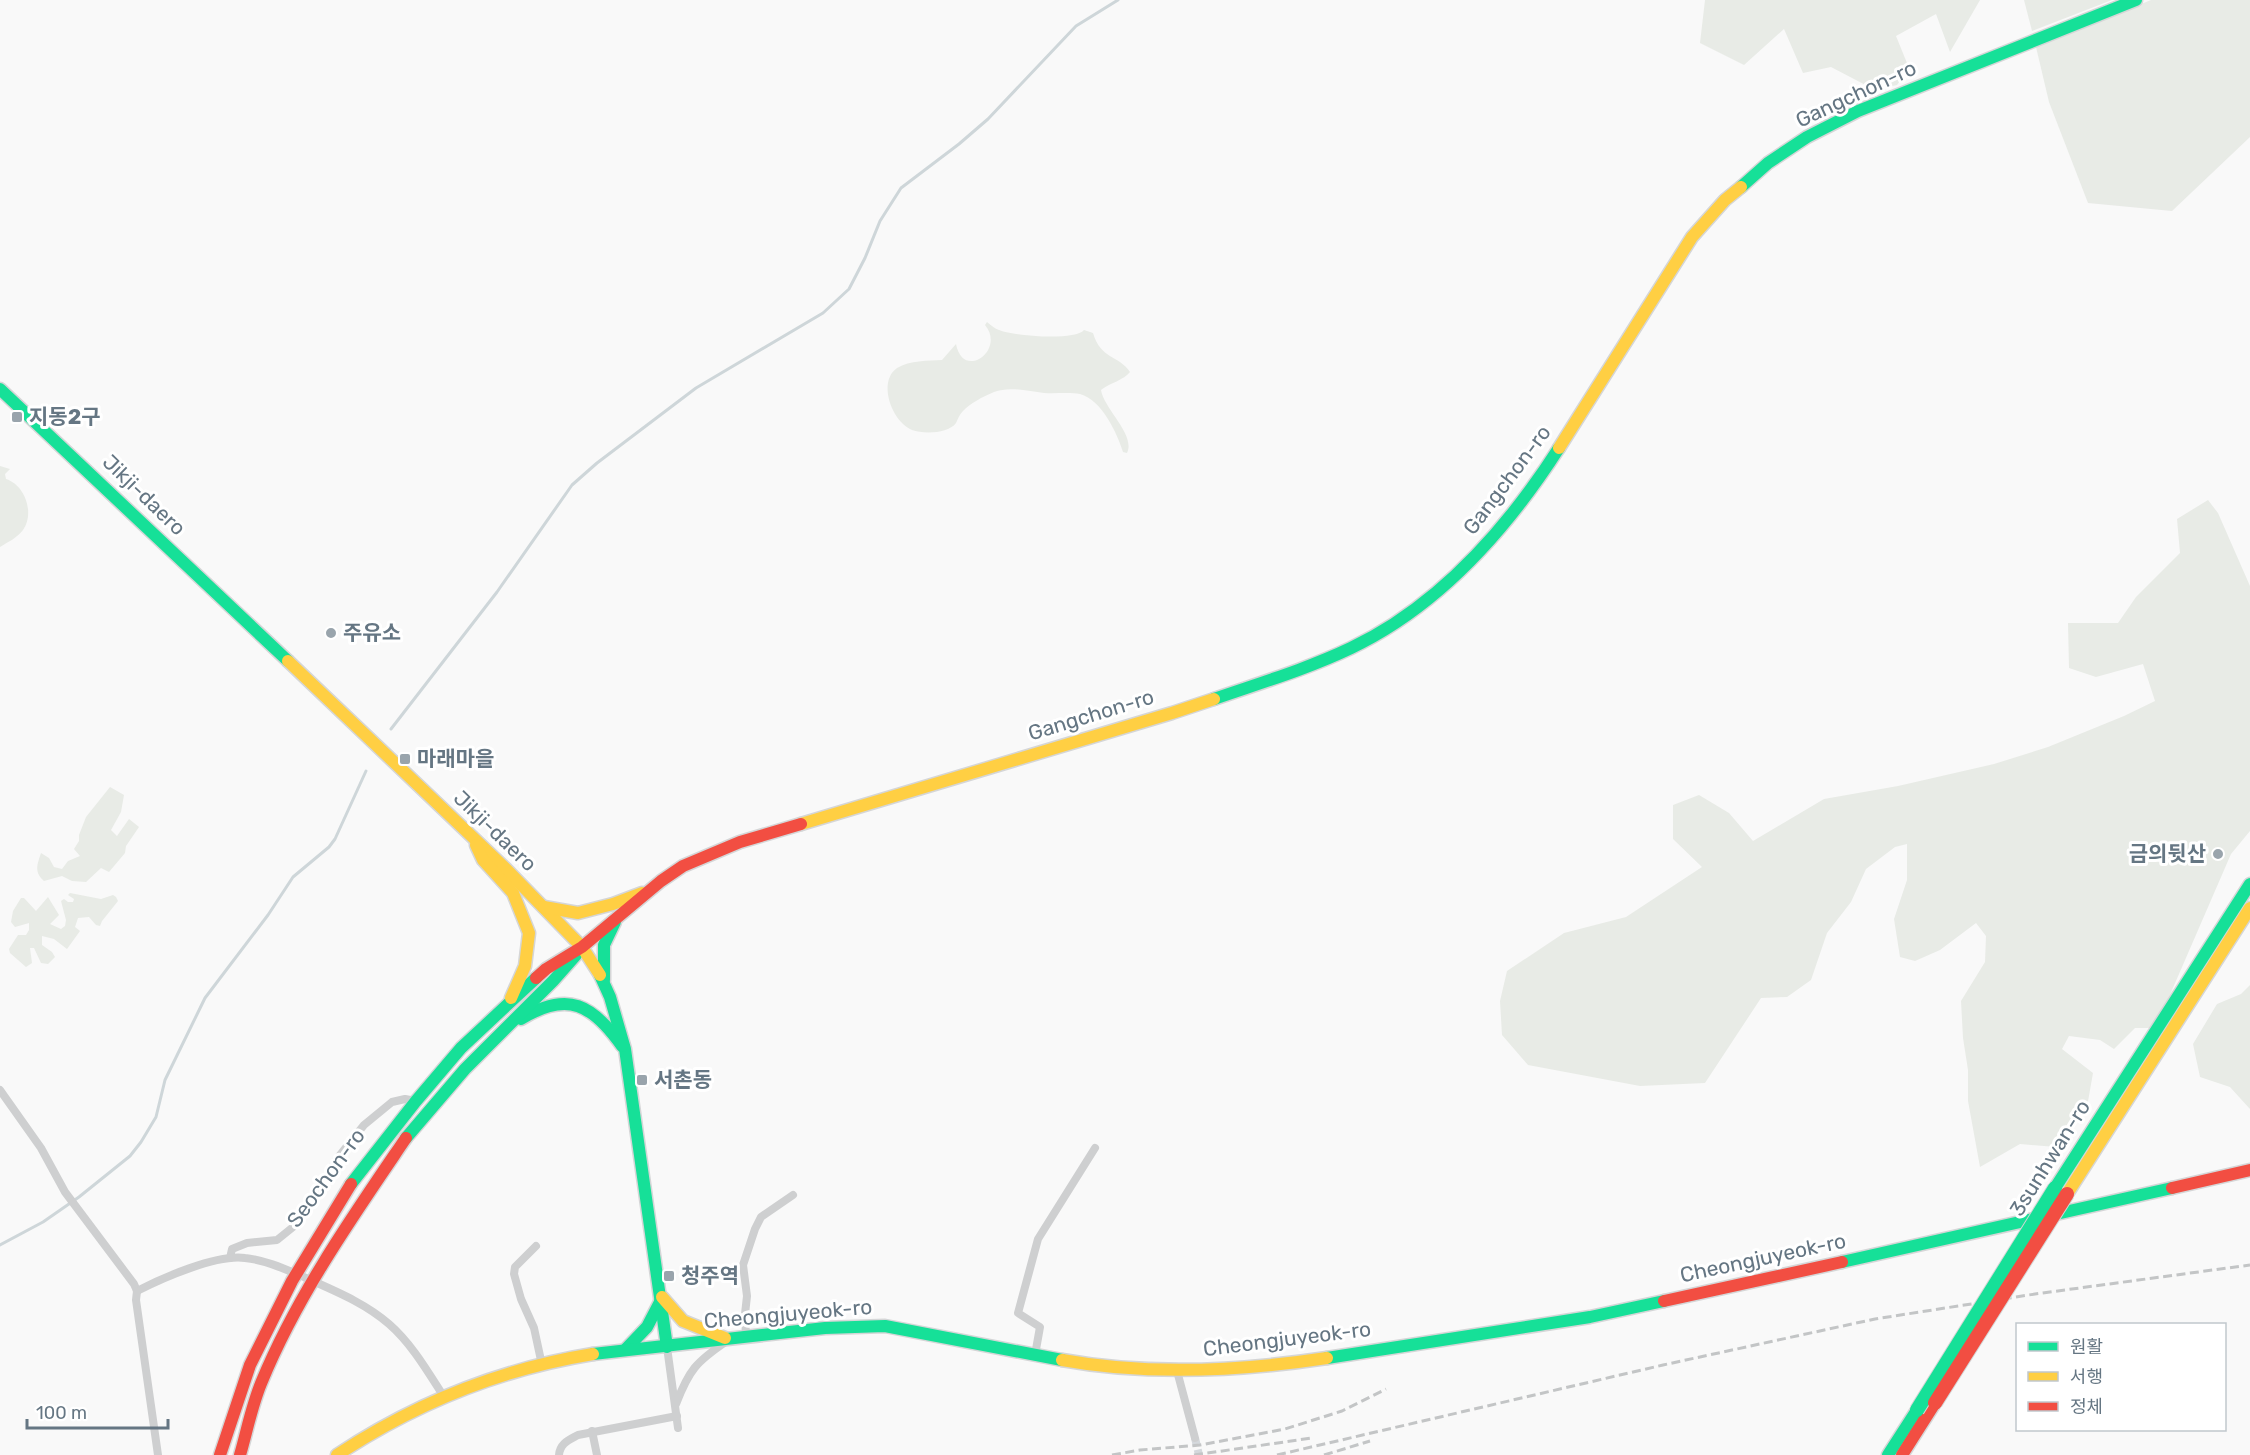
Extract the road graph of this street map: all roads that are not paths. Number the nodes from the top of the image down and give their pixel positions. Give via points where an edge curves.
1 (2136, 0) edge
2 (0, 389) edge
3 (473, 838) junction
4 (2250, 884) edge
5 (651, 890) junction
6 (544, 907) junction
7 (2250, 908) edge
8 (618, 917) junction
9 (582, 947) junction
10 (604, 984) junction
11 (508, 1004) junction
12 (498, 1035) junction
13 (625, 1049) junction
14 (0, 1090) edge
15 (416, 1101) junction
16 (1095, 1148) dead end
17 (2250, 1170) edge
18 (2061, 1191) junction
19 (793, 1195) dead end
20 (536, 1246) dead end
21 (230, 1258) junction
22 (296, 1274) junction
23 (313, 1281) junction
24 (136, 1296) junction
25 (660, 1297) junction
26 (746, 1337) junction
27 (729, 1340) junction
28 (667, 1347) junction
29 (626, 1349) junction
30 (1035, 1355) junction
31 (542, 1365) junction
32 (1177, 1371) junction
33 (444, 1397) junction
34 (676, 1404) junction
35 (677, 1416) junction
36 (678, 1428) dead end
37 (592, 1431) junction
38 (1195, 1438) tunnel mouth
39 (158, 1455) edge
40 (220, 1455) edge
41 (240, 1455) edge
42 (337, 1455) edge
43 (559, 1455) edge
44 (597, 1455) edge
45 (1888, 1455) edge
46 (1902, 1455) edge

1 - 5 main road, Gangchon-ro via 1858,111 1808,136 1768,163 1725,200 1692,237 1534,487 1491,540 1444,585 1397,622 1311,665 1172,713 740,842 683,866
2 - 3 main road, Jikji-daero
3 - 6 main road, Jikji-daero
3 - 11 main road via 483,860 513,893 529,933 525,966
4 - 18 main road, 3sunhwan-ro
5 - 6 main road via 578,913
5 - 8 main road, Gangchon-ro
6 - 9 main road, Jikji-daero
7 - 18 main road, 3sunhwan-ro
8 - 9 main road, Gangchon-ro
8 - 10 main road via 604,945
9 - 10 main road, Jikji-daero
9 - 11 main road via 546,969
9 - 12 main road
10 - 13 main road, Jikji-daero
11 - 15 main road via 461,1048
12 - 13 main road via 536,1009 560,1004 594,1014
12 - 23 main road via 409,1133
13 - 25 main road, Jikji-daero
14 - 24 street via 41,1148 65,1191 134,1284
15 - 21 street, Seochon-ro via 392,1102 364,1125 336,1160 298,1223 277,1240 232,1249
15 - 22 main road via 343,1194
16 - 30 street via 1038,1239 1018,1313 1040,1327
17 - 32 main road, Cheongjuyeok-ro via 1590,1317 1306,1361
18 - 45 main road, 3sunhwan-ro, bridge
18 - 46 main road, 3sunhwan-ro, bridge
19 - 26 street via 761,1216 743,1265
20 - 31 street via 515,1267 514,1274 534,1328
21 - 22 street via 244,1257
21 - 24 street, Seochon-ro via 156,1281
22 - 23 street
22 - 40 main road via 250,1365
23 - 33 street via 367,1307 391,1325
23 - 41 main road via 292,1315 261,1383
24 - 39 street
25 - 27 main road via 684,1324
25 - 28 main road, Jikji-daero
25 - 29 main road via 647,1327
26 - 27 main road, Cheongjuyeok-ro
26 - 30 main road, Cheongjuyeok-ro via 874,1325
27 - 28 main road, Cheongjuyeok-ro
27 - 34 street via 700,1359
28 - 29 main road, Cheongjuyeok-ro
28 - 34 street
29 - 31 main road, Cheongjuyeok-ro
30 - 32 main road, Cheongjuyeok-ro via 1089,1365
31 - 33 main road, Cheongjuyeok-ro
32 - 38 street
33 - 42 main road, Cheongjuyeok-ro via 367,1435
34 - 35 street
35 - 36 street
35 - 37 street
37 - 43 street via 565,1442
37 - 44 street

